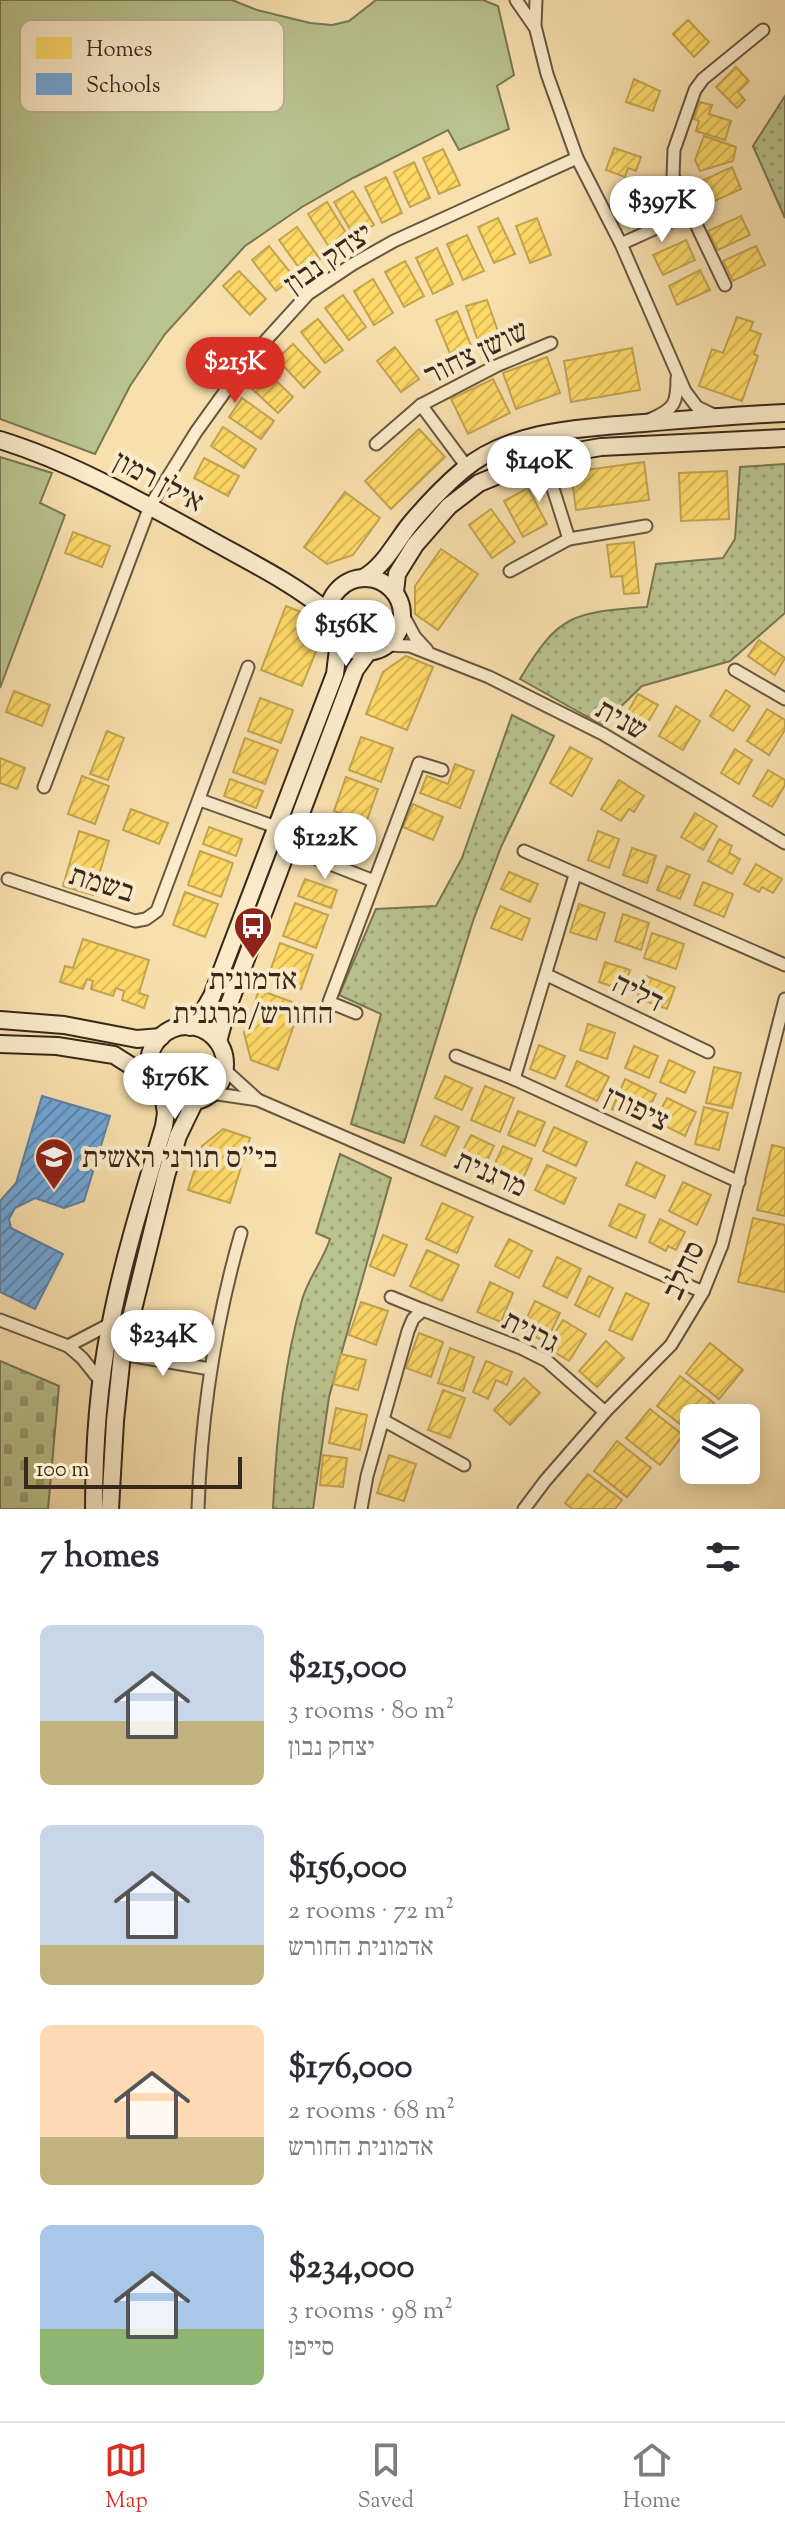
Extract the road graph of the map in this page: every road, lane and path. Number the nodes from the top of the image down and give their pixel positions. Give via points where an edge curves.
1 (516, 0) edge
2 (536, 0) edge
3 (535, 26) junction
4 (763, 30) dead end
5 (577, 158) junction
6 (689, 213) junction
7 (621, 244) junction
8 (725, 285) dead end
9 (551, 343) dead end
10 (677, 370) junction
11 (421, 405) junction
12 (785, 413) edge
13 (717, 416) junction
14 (640, 423) junction
15 (785, 438) edge
16 (0, 440) edge
17 (376, 444) dead end
18 (543, 457) junction
19 (467, 467) junction
20 (150, 506) junction
21 (646, 526) dead end
22 (569, 539) junction
23 (510, 571) dead end
24 (363, 578) junction
25 (286, 583) junction
26 (339, 588) junction
27 (395, 592) junction
28 (328, 612) junction
29 (402, 613) junction
30 (339, 641) junction
31 (386, 645) junction
32 (427, 651) junction
33 (368, 652) junction
34 (248, 667) dead end
35 (735, 670) dead end
36 (785, 699) edge
37 (442, 770) dead end
38 (44, 787) dead end
39 (200, 800) junction
40 (276, 827) junction
41 (785, 843) edge
42 (289, 848) junction
43 (524, 851) dead end
44 (575, 875) junction
45 (8, 879) dead end
46 (374, 881) junction
47 (785, 965) edge
48 (547, 975) junction
49 (785, 999) edge
50 (356, 1013) dead end
51 (0, 1020) edge
52 (190, 1027) junction
53 (161, 1037) junction
54 (218, 1042) junction
55 (0, 1044) edge
56 (708, 1052) dead end
57 (456, 1056) dead end
58 (224, 1069) junction
59 (152, 1079) junction
60 (514, 1079) junction
61 (211, 1093) junction
62 (163, 1094) junction
63 (258, 1100) junction
64 (195, 1101) junction
65 (739, 1182) junction
66 (241, 1233) dead end
67 (703, 1292) junction
68 (391, 1297) dead end
69 (423, 1310) junction
70 (0, 1320) edge
71 (110, 1324) junction
72 (68, 1346) junction
73 (122, 1354) junction
74 (210, 1369) junction
75 (102, 1383) junction
76 (605, 1412) junction
77 (383, 1420) junction
78 (464, 1465) dead end
79 (94, 1509) edge
80 (110, 1509) edge
81 (198, 1509) edge
82 (361, 1509) edge
83 (524, 1509) edge

1 - 3 street
2 - 3 street
3 - 5 street
4 - 6 street via 703,79 689,102 672,164
5 - 7 street
5 - 20 street, יצחק נבון via 394,241 308,294 223,391
6 - 7 street
6 - 8 street
7 - 10 street
9 - 11 street, שושן צחור
10 - 13 street via 697,407
10 - 14 street via 677,399 671,408
11 - 17 street, שושן צחור
11 - 19 street, שושן צחור
12 - 13 street
13 - 14 street
14 - 19 street via 549,432
15 - 18 street via 601,447
16 - 20 street, אילן רמון
18 - 22 street
18 - 27 street via 479,483 449,506 415,545 397,574
19 - 24 street
20 - 25 street, אילן רמון
20 - 38 street, יצחק נבון
21 - 22 street
22 - 23 street
24 - 26 street
24 - 27 street via 381,581
25 - 26 street, אילן רמון
25 - 28 street, אילן רמון
26 - 28 street
27 - 29 street
28 - 30 street
29 - 31 street via 398,632
29 - 32 street
30 - 33 street
30 - 40 street via 335,674
31 - 32 street, שנית
31 - 33 street
32 - 41 street, שנית via 603,734
33 - 42 street via 355,670
34 - 39 street, בשמת
35 - 36 street
37 - 46 street via 419,763
39 - 40 street
39 - 45 street, בשמת via 164,899 146,919 135,921
40 - 52 street via 212,996
42 - 46 street
42 - 54 street
43 - 44 street
44 - 47 street
44 - 48 street
46 - 50 street via 329,1002
48 - 56 street, דליה
48 - 60 street
49 - 65 street, סחלב
51 - 53 street via 137,1039
52 - 53 street
52 - 54 street
53 - 59 street via 150,1057
54 - 58 street
55 - 59 street via 114,1055
57 - 60 street, ציפורן
58 - 61 street
58 - 63 street, מרגנית
59 - 62 street
60 - 65 street, ציפורן
61 - 63 street, מרגנית
61 - 64 street
62 - 64 street
62 - 71 street via 164,1126
63 - 67 street, מרגנית
64 - 73 street via 166,1176
65 - 67 street, סחלב
66 - 74 street
67 - 76 street, סחלב via 671,1345
68 - 69 street, גרנית
69 - 76 street, גרנית via 547,1361
69 - 77 street via 408,1331
70 - 72 street
71 - 72 street
71 - 75 street
72 - 75 street
73 - 74 street
73 - 80 street
74 - 81 street
75 - 79 street
76 - 83 street, סחלב
77 - 78 street
77 - 82 street

